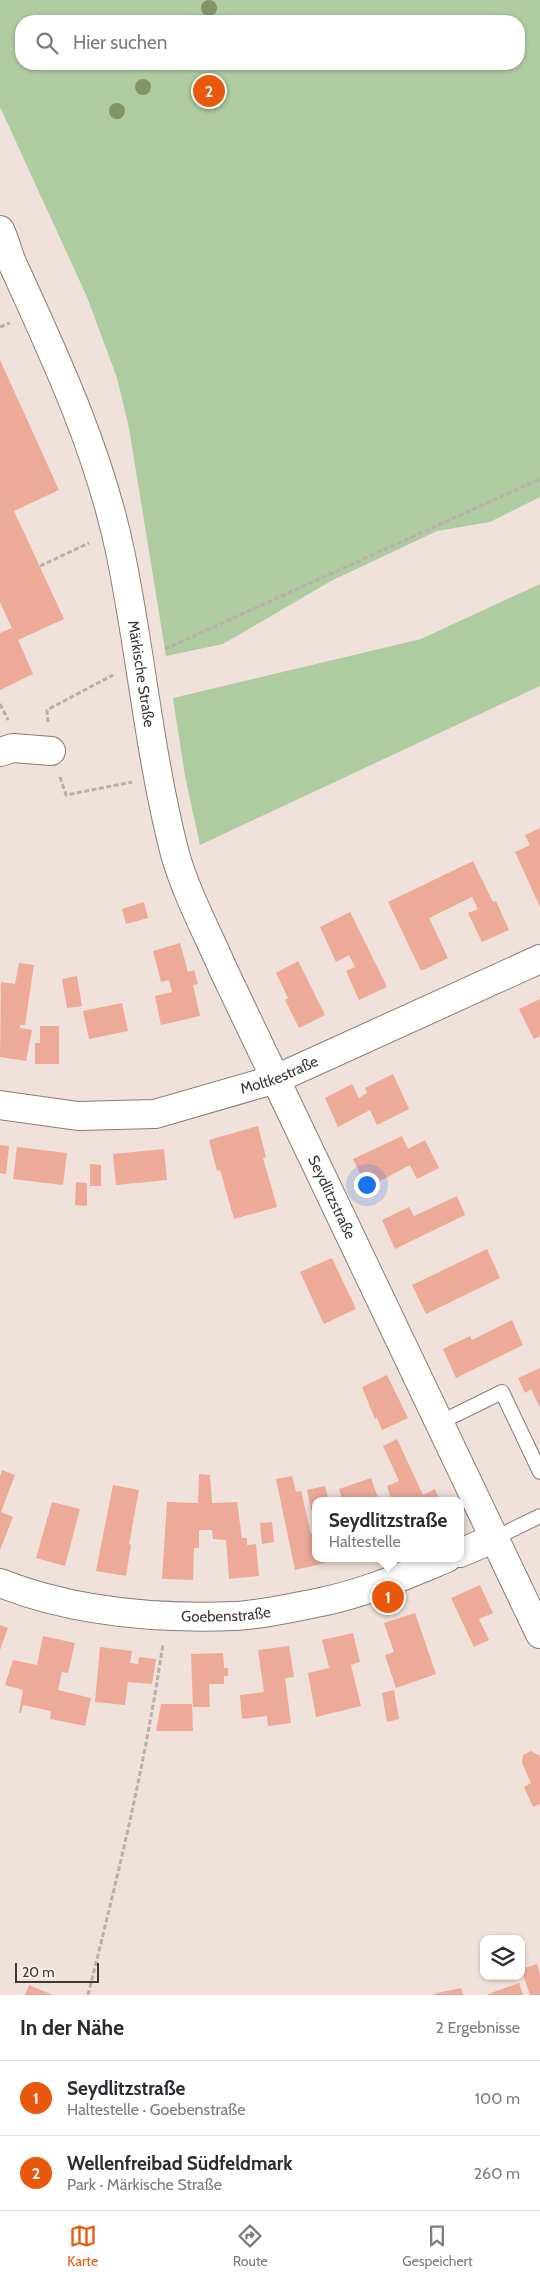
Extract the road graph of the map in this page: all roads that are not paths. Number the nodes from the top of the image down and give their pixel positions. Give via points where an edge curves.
1 (0, 230) edge
2 (6, 263) edge
3 (51, 751) road end
4 (0, 752) edge
5 (540, 959) edge
6 (276, 1079) junction
7 (0, 1105) edge
8 (439, 1423) junction
9 (540, 1472) edge
10 (540, 1516) edge
11 (494, 1539) junction
12 (464, 1551) edge
13 (437, 1562) edge
14 (0, 1584) edge
15 (540, 1634) edge

1 - 2 street, Märkische Straße
2 - 6 street, Märkische Straße via 35,310 85,428 102,479 120,549 159,778 176,856 223,969
3 - 4 street via 14,748
5 - 6 street, Moltkestraße
6 - 7 street, Moltkestraße via 154,1114 78,1116
6 - 8 street, Seydlitzstraße
8 - 9 lane via 502,1392
8 - 11 street, Seydlitzstraße
10 - 11 lane
11 - 12 street
11 - 15 street, Seydlitzstraße
13 - 14 street, Goebenstraße via 388,1582 323,1602 237,1616 166,1616 112,1611 28,1594

